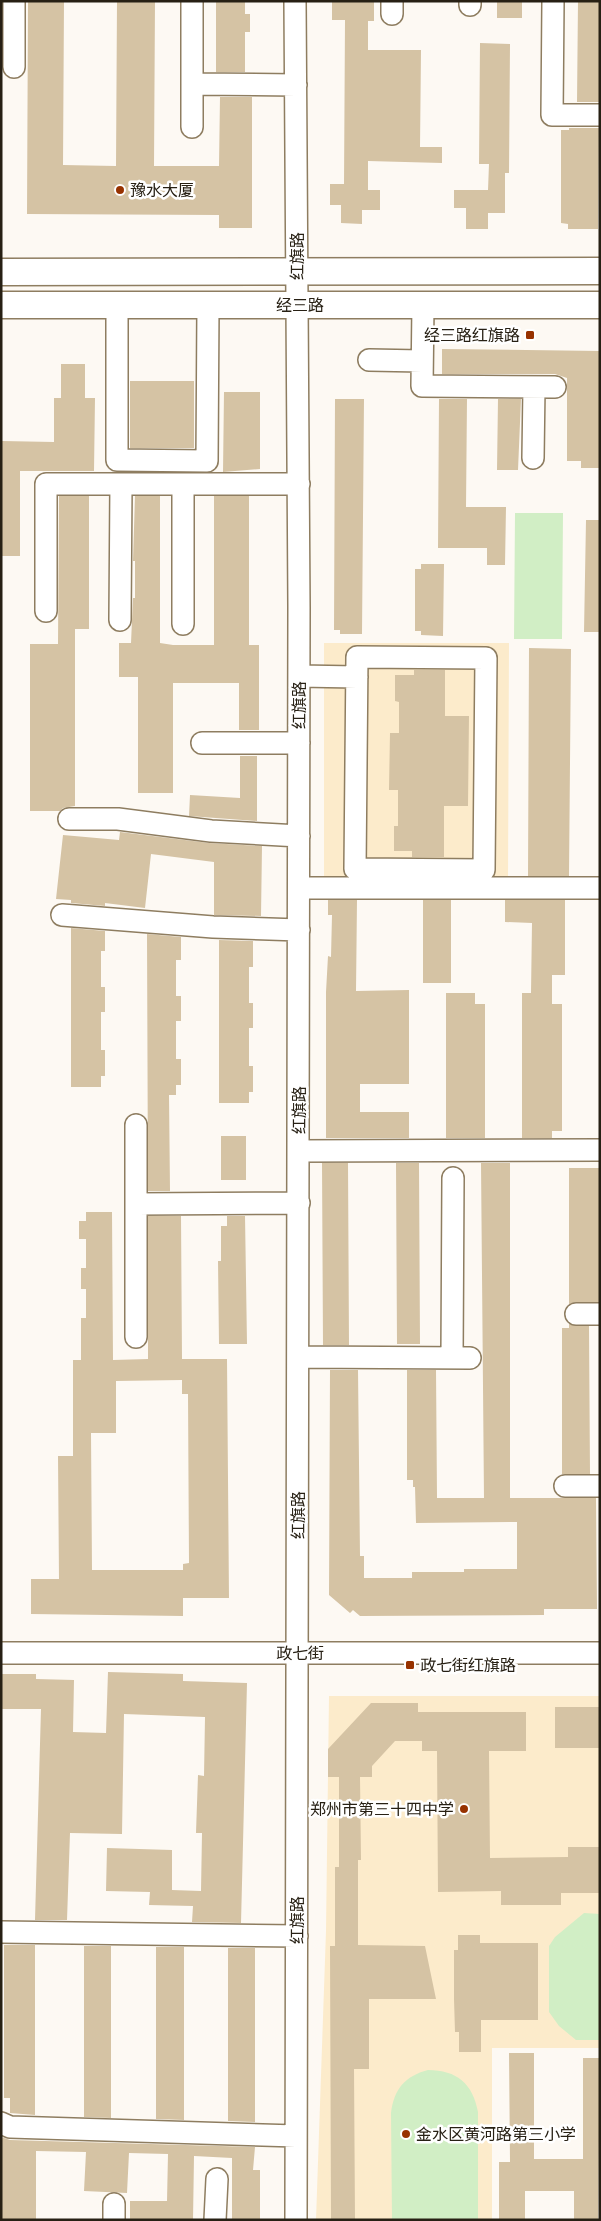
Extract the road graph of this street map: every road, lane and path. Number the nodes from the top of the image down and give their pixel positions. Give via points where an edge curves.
1 (14, 1) edge
2 (192, 1) edge
3 (296, 1) edge
4 (552, 1) edge
5 (14, 67) dead end
6 (192, 84) junction
7 (296, 85) junction
8 (600, 115) edge
9 (192, 128) dead end
10 (297, 271) junction
11 (600, 271) edge
12 (1, 272) edge
13 (117, 305) junction
14 (208, 305) junction
15 (298, 305) junction
16 (423, 305) junction
17 (600, 305) edge
18 (1, 306) edge
19 (369, 360) dead end
20 (422, 361) junction
21 (534, 387) junction
22 (555, 387) dead end
23 (533, 458) dead end
24 (120, 484) junction
25 (183, 484) junction
26 (299, 484) junction
27 (46, 611) dead end
28 (120, 620) dead end
29 (183, 624) dead end
30 (300, 676) junction
31 (357, 677) junction
32 (202, 743) dead end
33 (299, 743) junction
34 (69, 820) dead end
35 (299, 836) junction
36 (299, 888) junction
37 (600, 888) edge
38 (62, 915) dead end
39 (299, 930) junction
40 (136, 1125) dead end
41 (299, 1150) junction
42 (600, 1150) edge
43 (453, 1178) dead end
44 (298, 1203) junction
45 (136, 1204) junction
46 (576, 1314) dead end
47 (600, 1314) edge
48 (136, 1337) dead end
49 (298, 1357) junction
50 (564, 1486) dead end
51 (600, 1486) edge
52 (600, 1652) edge
53 (1, 1653) edge
54 (297, 1653) junction
55 (1, 1932) edge
56 (297, 1936) junction
57 (1, 2123) edge
58 (296, 2136) junction
59 (217, 2179) dead end
60 (215, 2220) edge
61 (296, 2220) edge

1 - 5 street
2 - 6 street
3 - 7 street, 红旗路
4 - 8 street via 552,115
6 - 7 street
6 - 9 street
7 - 10 street, 红旗路
10 - 11 main road, 经三路
10 - 12 main road, 经三路
10 - 15 street, 红旗路
13 - 14 main road, 经三路
13 - 14 street via 117,460 189,461 207,461
13 - 18 main road, 经三路
14 - 15 main road, 经三路
15 - 16 main road, 经三路
15 - 26 street, 红旗路
16 - 17 main road, 经三路
16 - 20 street
19 - 20 street
20 - 21 street via 422,386
21 - 22 street
21 - 23 street
24 - 25 street
24 - 27 street via 46,484
24 - 28 street
25 - 26 street
25 - 29 street
26 - 30 street, 红旗路
30 - 31 street
30 - 33 street, 红旗路
31 - 31 street via 357,657 486,658 484,870 355,869
32 - 33 street
33 - 35 street, 红旗路
34 - 35 street via 118,820 211,831
35 - 36 street, 红旗路
36 - 37 street
36 - 39 street, 红旗路
38 - 39 street
39 - 41 street, 红旗路
40 - 45 street
41 - 42 street
41 - 44 street, 红旗路
43 - 49 street via 461,1358
44 - 45 street
44 - 49 street, 红旗路
45 - 48 street
46 - 47 street
49 - 54 street, 红旗路
50 - 51 street
52 - 54 street, 政七街
53 - 54 street, 政七街
54 - 56 street, 红旗路
55 - 56 street
56 - 58 street, 红旗路
57 - 58 street via 10,2127
58 - 61 street, 红旗路
59 - 60 street

